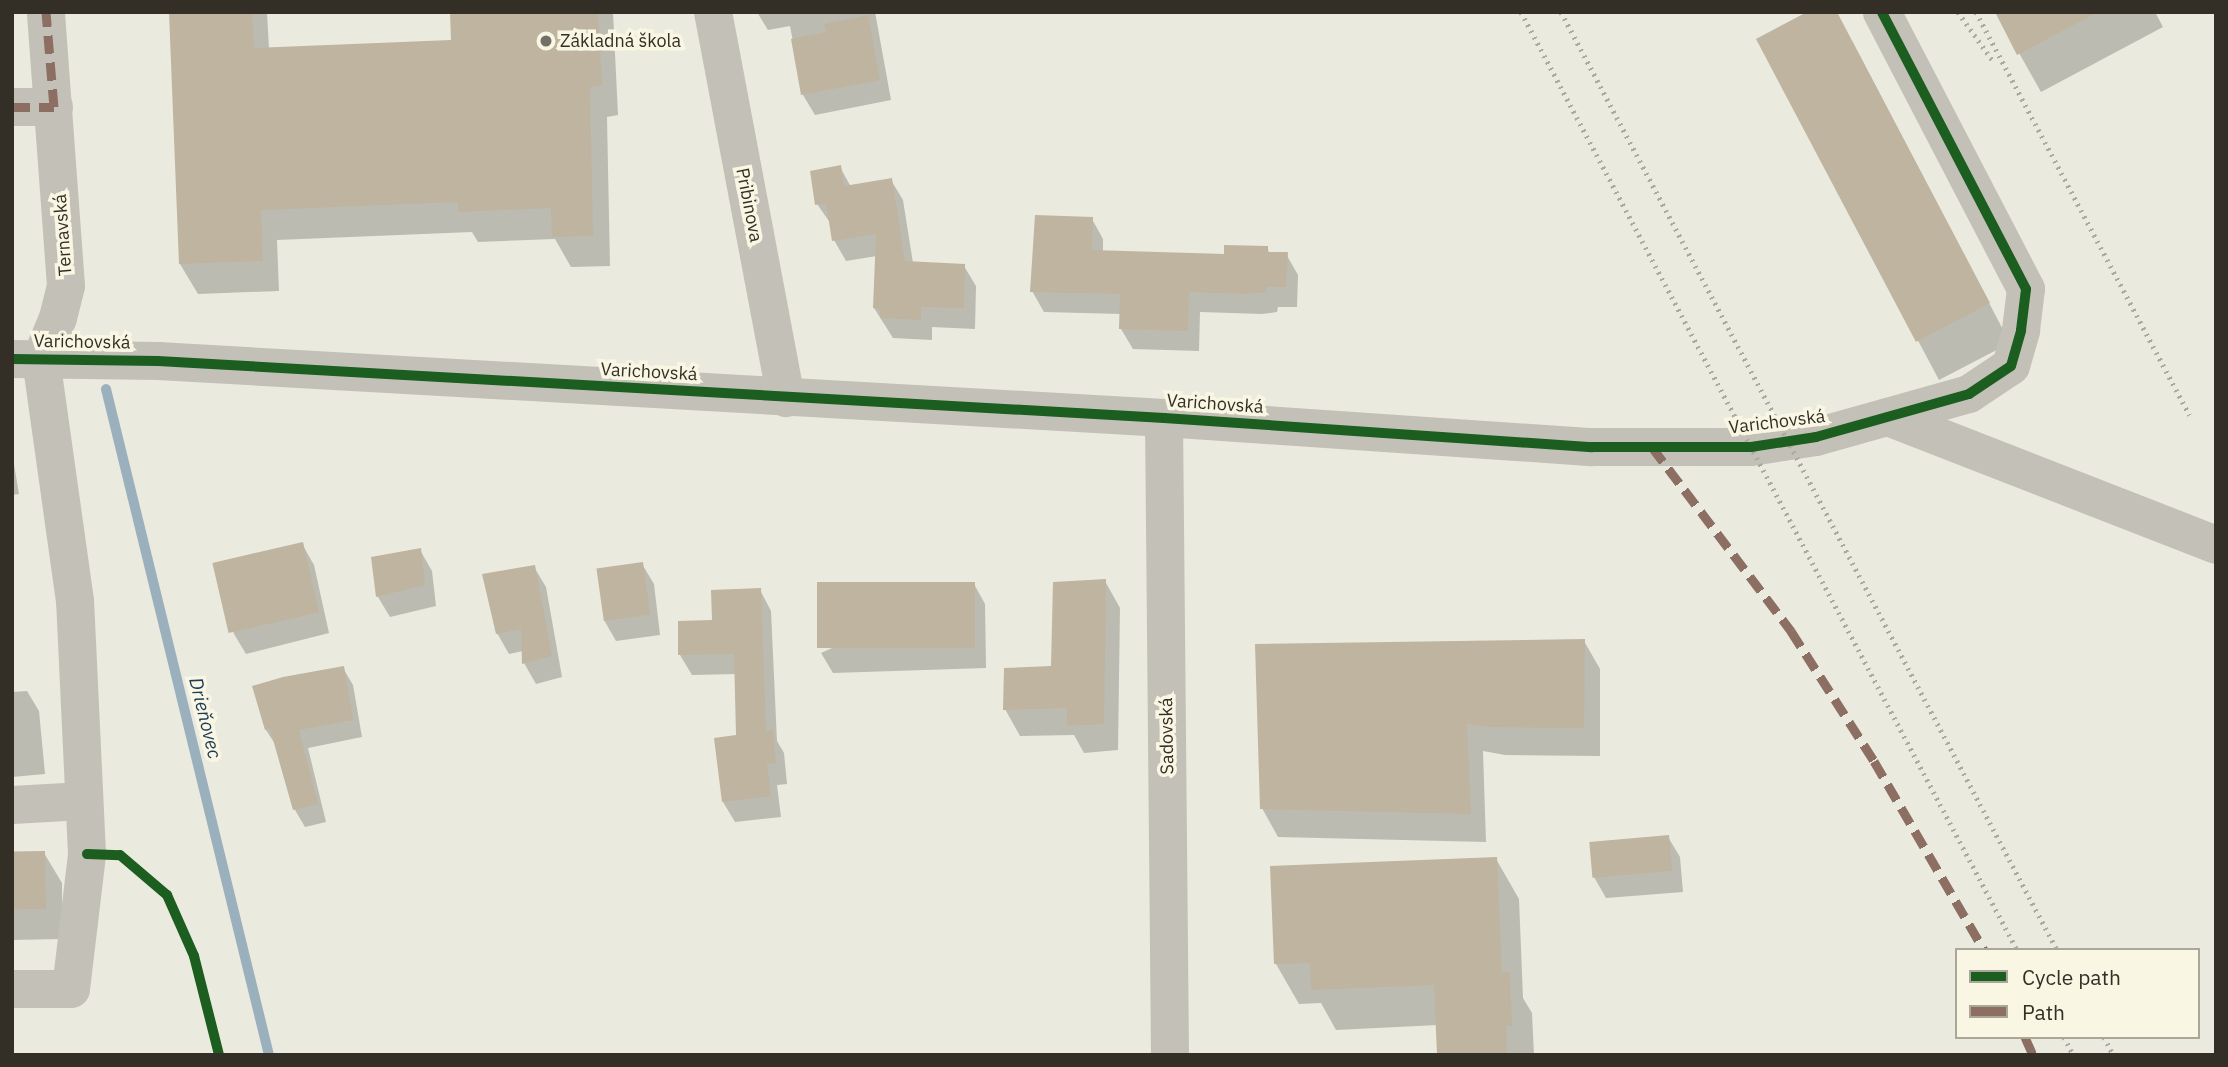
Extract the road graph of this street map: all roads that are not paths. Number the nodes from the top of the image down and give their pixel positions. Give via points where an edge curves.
1 (47, 12) edge
2 (713, 12) edge
3 (1882, 12) edge
4 (12, 107) edge
5 (54, 107) junction
6 (26, 359) edge
7 (786, 398) junction
8 (1888, 417) junction
9 (1164, 418) junction
10 (2216, 545) edge
11 (84, 801) junction
12 (12, 805) edge
13 (12, 989) edge
14 (1170, 1055) edge

1 - 5 street, Ternavská
2 - 7 street, Pribinova
3 - 8 street, Varichovská via 2026,289 2011,366 1969,394
4 - 5 street
5 - 6 street, Ternavská via 66,286 58,318
6 - 7 street, Varichovská via 158,361
6 - 11 street via 75,601
7 - 9 street, Varichovská
8 - 9 street, Varichovská via 1816,437 1751,447 1604,447
8 - 10 street
9 - 14 street, Sadovská
11 - 12 street
11 - 13 street via 87,854 71,989

